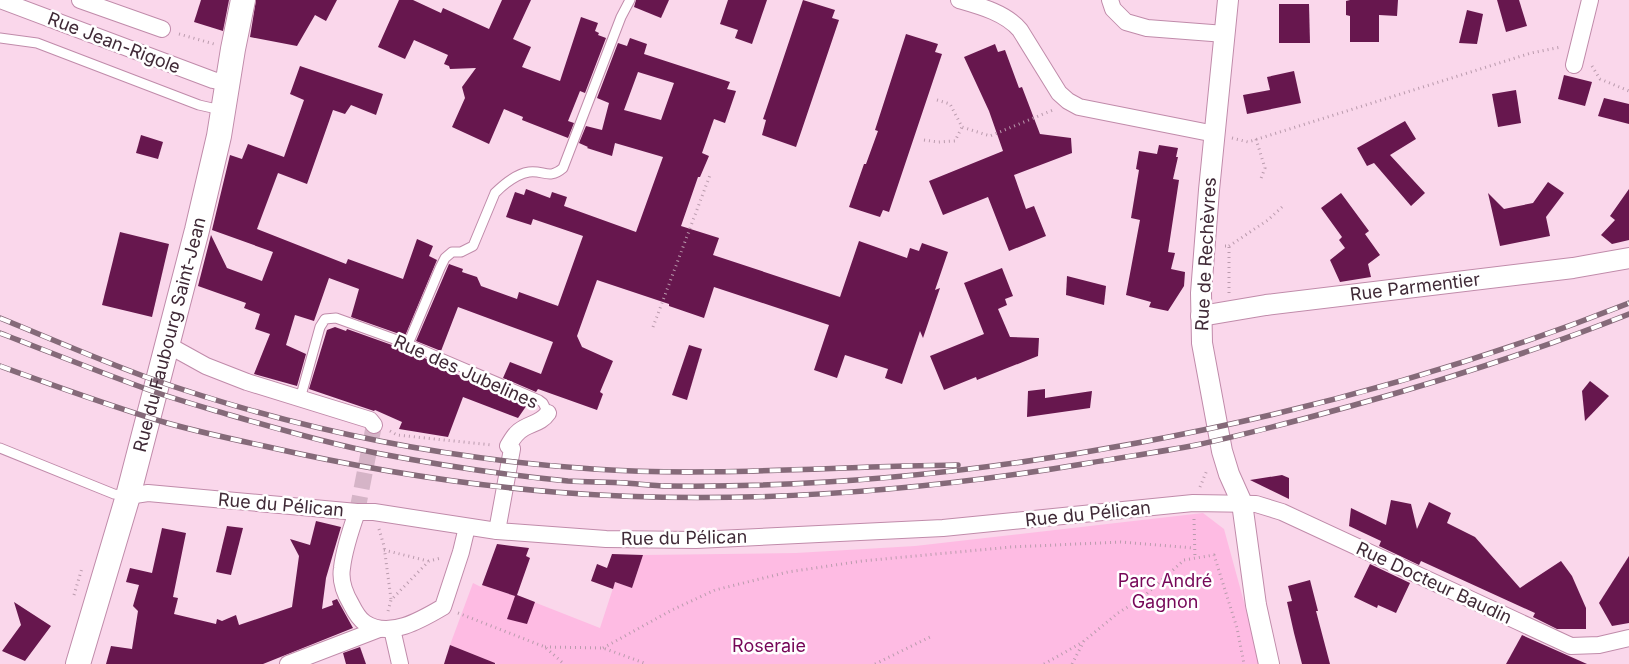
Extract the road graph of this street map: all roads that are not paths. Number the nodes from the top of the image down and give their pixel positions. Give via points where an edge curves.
1 (0, 0) edge
2 (80, 0) edge
3 (243, 0) edge
4 (630, 0) edge
5 (959, 0) edge
6 (1110, 0) edge
7 (1228, 0) edge
8 (1590, 0) edge
9 (162, 29) road end
10 (1225, 34) junction
11 (0, 38) edge
12 (1574, 65) dead end
13 (228, 83) junction
14 (224, 111) junction
15 (1215, 134) junction
16 (1629, 258) edge
17 (1201, 316) junction
18 (408, 344) junction
19 (168, 345) junction
20 (300, 399) junction
21 (548, 414) joint
22 (373, 424) road end
23 (0, 448) edge
24 (128, 496) junction
25 (1242, 503) junction
26 (357, 512) junction
27 (467, 527) junction
28 (497, 531) junction
29 (385, 629) junction
30 (1629, 638) edge
31 (78, 664) edge
32 (288, 664) edge
33 (400, 664) edge
34 (1269, 664) edge

1 - 13 street, Rue Jean-Rigole
2 - 9 street
3 - 13 main road, Rue du Faubourg Saint-Jean
4 - 18 lane via 563,168 550,175 529,172 510,179 495,193 473,246 452,252 445,258
5 - 15 street via 1013,22 1060,94 1079,107
6 - 10 street via 1113,9 1126,22 1147,28
7 - 10 street, Rue de Rechèvres
8 - 12 street
10 - 15 street, Rue de Rechèvres
11 - 14 lane via 37,43 191,102
13 - 14 main road, Rue du Faubourg Saint-Jean
14 - 19 main road, Rue du Faubourg Saint-Jean
15 - 17 street, Rue de Rechèvres
16 - 17 street, Rue Parmentier
17 - 25 street, Rue de Rechèvres via 1205,366 1222,451
18 - 20 lane, Rue des Jubelines via 336,318 325,319
18 - 21 lane, Rue des Jubelines via 539,400
19 - 20 street via 206,366
19 - 24 main road, Rue du Faubourg Saint-Jean
20 - 22 street
21 - 28 street, Rue des Jubelines via 514,435 508,446 512,449
23 - 24 lane via 109,492
24 - 26 street, Rue du Pélican via 148,493
24 - 31 main road, Rue du Faubourg Saint-Jean
25 - 28 street, Rue du Pélican via 1193,503 943,528 696,540 606,539
25 - 30 street, Rue Docteur Baudin via 1282,512 1571,646
25 - 34 street, Rue de Rechèvres via 1256,605
26 - 27 street, Rue du Pélican
26 - 29 street via 342,568 342,583 346,597 363,622
27 - 28 street, Rue du Pélican
27 - 29 street via 443,607 425,618
29 - 32 street
29 - 33 street

